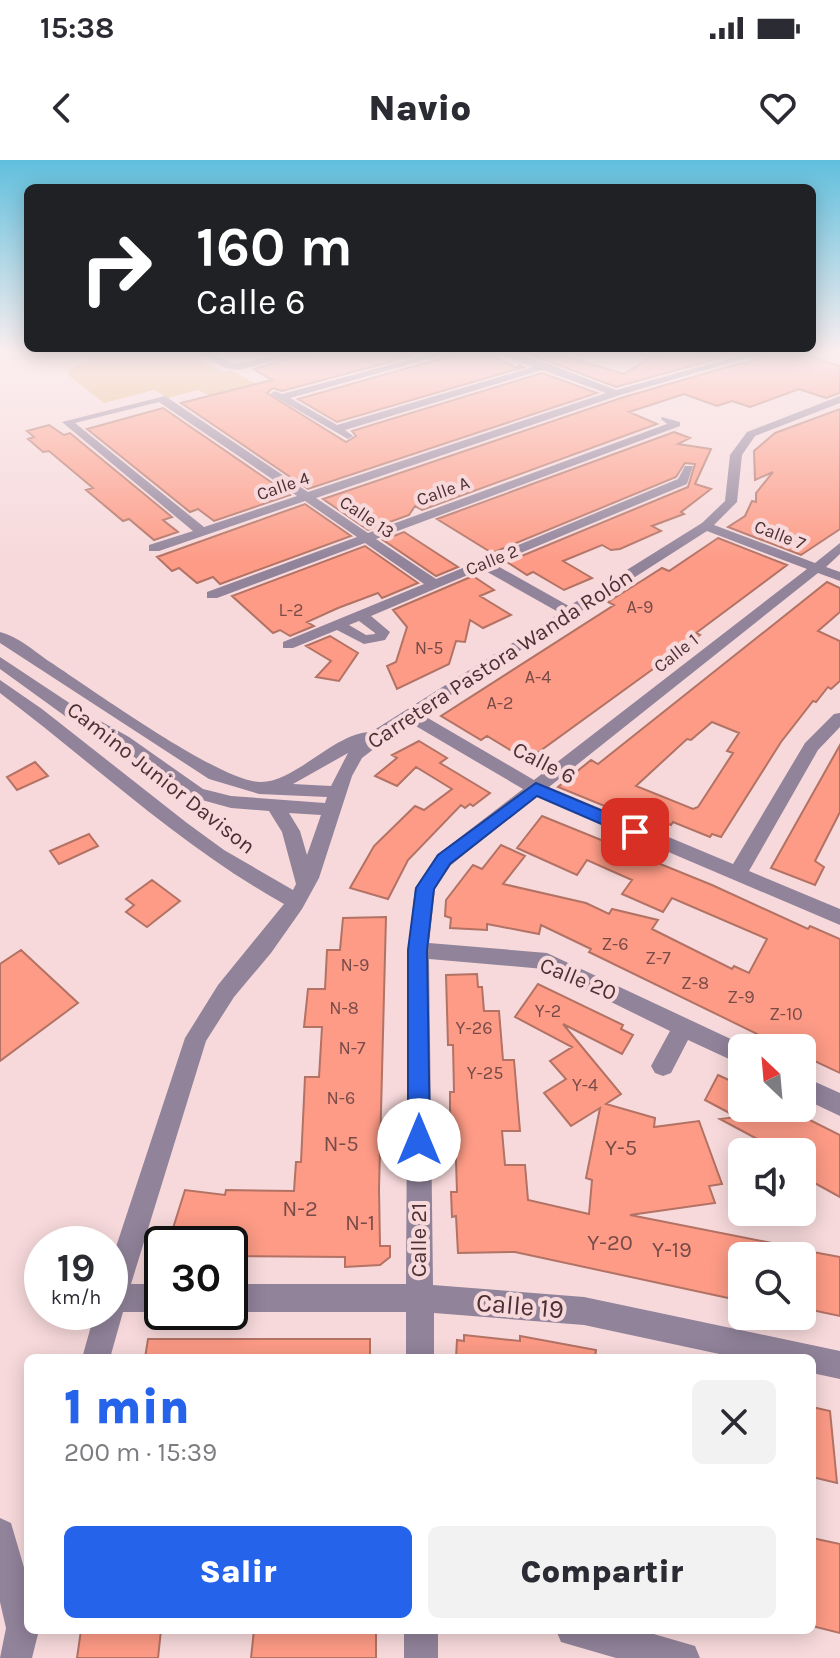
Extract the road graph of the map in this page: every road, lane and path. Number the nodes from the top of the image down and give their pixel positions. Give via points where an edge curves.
1 (67, 422) edge
2 (196, 422) edge
3 (324, 422) edge
4 (360, 422) edge
5 (530, 422) edge
6 (672, 422) edge
7 (782, 422) edge
8 (336, 429) junction
9 (348, 436) dead end
10 (689, 468) dead end
11 (306, 497) junction
12 (706, 526) junction
13 (203, 532) junction
14 (366, 538) junction
15 (840, 547) edge
16 (154, 548) dead end
17 (483, 564) junction
18 (817, 568) junction
19 (840, 577) edge
20 (434, 584) junction
21 (212, 595) dead end
22 (569, 612) junction
23 (361, 615) junction
24 (338, 624) junction
25 (0, 636) edge
26 (288, 645) dead end
27 (0, 662) edge
28 (0, 685) edge
29 (410, 715) junction
30 (840, 718) edge
31 (383, 731) junction
32 (259, 788) junction
33 (536, 789) junction
34 (334, 801) junction
35 (275, 806) junction
36 (737, 874) junction
37 (301, 893) junction
38 (840, 917) edge
39 (418, 950) junction
40 (684, 1026) junction
41 (728, 1048) edge
42 (663, 1066) dead end
43 (816, 1093) edge
44 (840, 1105) edge
45 (128, 1250) edge
46 (248, 1298) edge
47 (420, 1298) junction
48 (104, 1330) edge
49 (97, 1354) edge
50 (420, 1354) edge
51 (786, 1354) edge
52 (816, 1360) edge
53 (840, 1365) edge
54 (0, 1534) edge
55 (22, 1632) edge
56 (421, 1634) edge
57 (589, 1634) edge
58 (421, 1658) edge
59 (683, 1658) edge

1 - 13 street, Calle 13
2 - 11 street, Calle 13
3 - 8 street
4 - 8 street
5 - 11 street, Calle 4
6 - 14 street, Calle A via 676,424
7 - 12 street, Carretera Pastora Wanda Rolón via 751,434 736,455 731,502
8 - 9 street
10 - 17 street, Calle 2 via 683,481
11 - 13 street, Calle 4
11 - 14 street, Calle 13
12 - 18 street, Calle 7
12 - 22 street, Carretera Pastora Wanda Rolón
13 - 16 street, Calle 4
14 - 20 street, Calle 13
14 - 21 street, Calle A
15 - 18 street, Calle 1
17 - 20 street, Calle 2
17 - 22 street
18 - 19 street, Calle 7
18 - 33 street, Calle 1
20 - 23 street, Calle 2
22 - 29 street, Carretera Pastora Wanda Rolón
23 - 24 street, Calle 2
23 - 24 street via 383,632 380,637 364,640
24 - 26 street, Calle 2
25 - 32 street via 215,775
27 - 35 street via 197,793
28 - 37 street, Camino Junior Davison via 227,863
29 - 31 street, Carretera Pastora Wanda Rolón
29 - 33 street, Calle 6
30 - 36 street via 811,747
31 - 32 street via 300,775
31 - 34 street, Carretera Pastora Wanda Rolón via 356,754
32 - 34 street
33 - 36 street, Calle 6
33 - 39 street, Calle 21 via 444,860 425,888
34 - 35 street
34 - 37 street, Carretera Pastora Wanda Rolón
35 - 37 street via 291,831
36 - 38 street, Calle 6
37 - 45 street, Carretera Pastora Wanda Rolón via 196,1038
39 - 40 street, Calle 20 via 547,961
39 - 47 street, Calle 21
40 - 41 street, Calle 20
40 - 42 street
43 - 44 street
46 - 47 street, Calle 19
47 - 50 street, Calle 21
47 - 51 street, Calle 19 via 584,1311
48 - 49 street, Carretera Pastora Wanda Rolón
52 - 53 street
54 - 55 street
56 - 58 street
57 - 59 street

